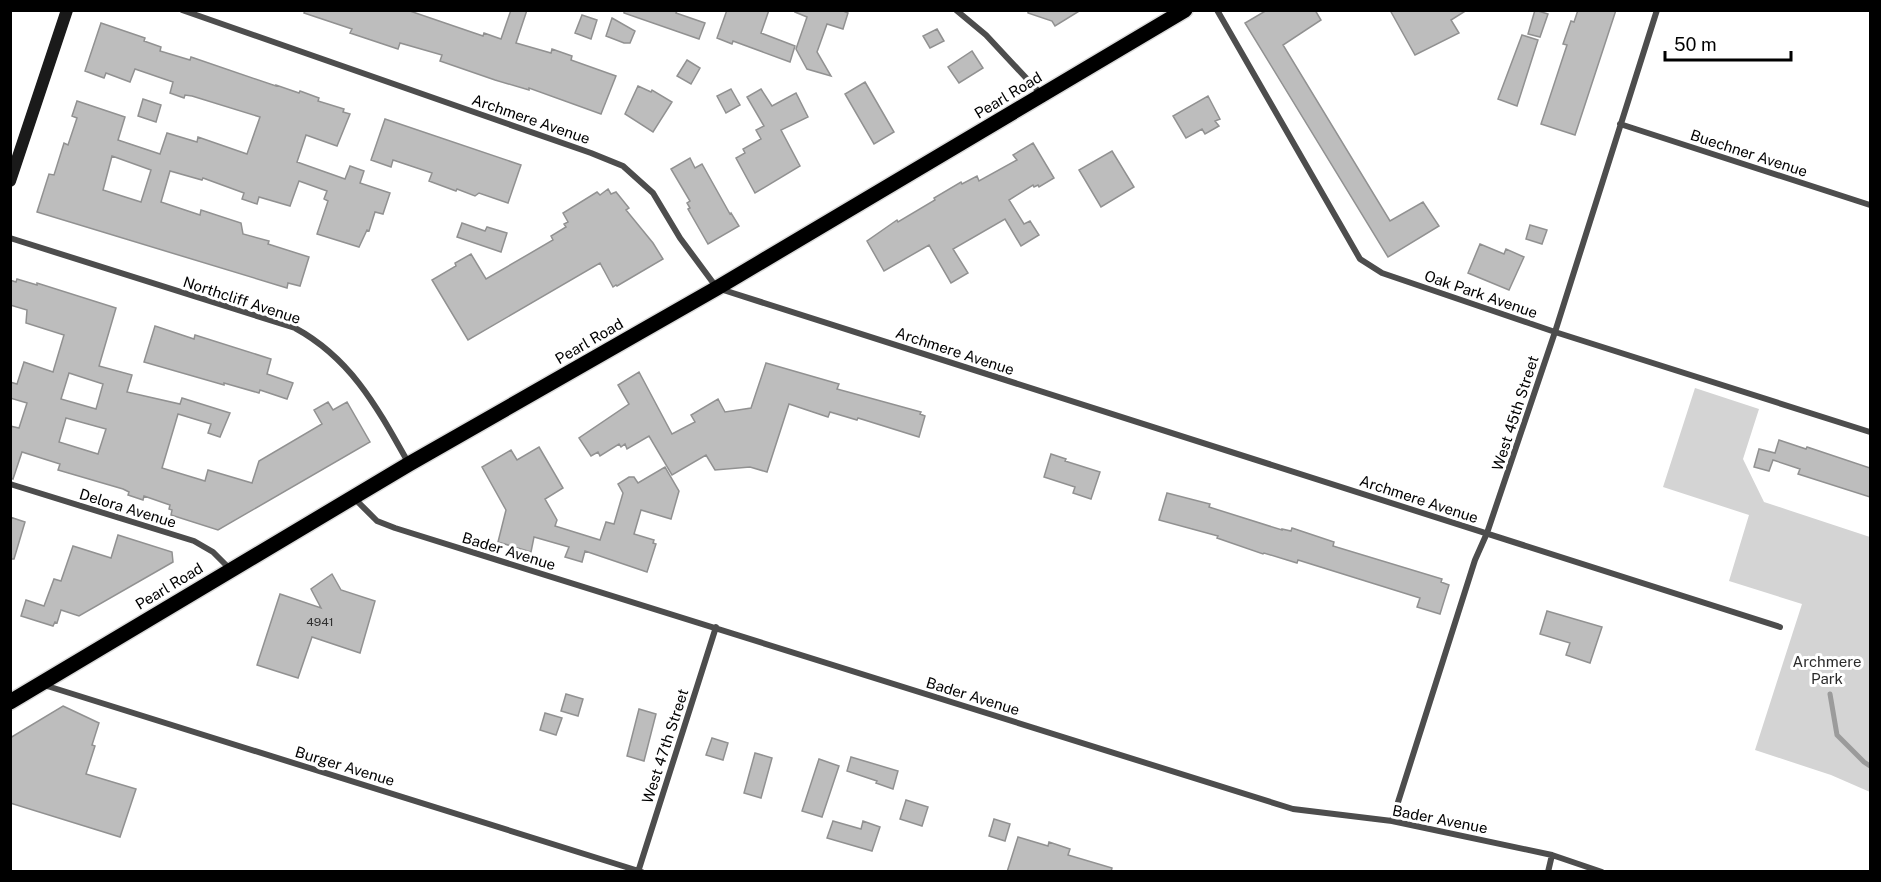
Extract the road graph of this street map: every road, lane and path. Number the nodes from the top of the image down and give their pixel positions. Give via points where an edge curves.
1 (67, 10) edge
2 (182, 10) edge
3 (956, 10) edge
4 (1185, 10) edge
5 (1217, 10) edge
6 (1657, 10) edge
7 (1042, 95) junction
8 (1620, 124) junction
9 (10, 181) edge
10 (1870, 205) edge
11 (10, 238) edge
12 (717, 288) junction
13 (1555, 332) junction
14 (1870, 432) edge
15 (409, 464) junction
16 (10, 484) edge
17 (353, 497) junction
18 (1487, 533) junction
19 (231, 569) junction
20 (716, 627) junction
21 (1780, 627) dead end
22 (41, 684) junction
23 (15, 696) edge
24 (1392, 821) junction
25 (1552, 855) junction
26 (639, 871) edge
27 (1548, 872) edge
28 (1602, 872) edge

1 - 9 main road
2 - 12 street, Archmere Avenue via 623,166 652,193
3 - 7 street via 986,35
4 - 7 main road, Pearl Road
5 - 13 street, Oak Park Avenue via 1360,258 1382,273
6 - 8 street, West 45th Street
7 - 12 main road, Pearl Road
8 - 10 street, Buechner Avenue
8 - 13 street, West 45th Street
11 - 15 street, Northcliff Avenue via 295,328 360,382
12 - 15 main road, Pearl Road
12 - 18 street, Archmere Avenue
13 - 14 street, Oak Park Avenue
13 - 18 street, West 45th Street
15 - 17 main road, Pearl Road
16 - 19 street, Delora Avenue via 194,541
17 - 19 main road, Pearl Road
17 - 20 street, Bader Avenue via 377,520 395,528
18 - 21 street, Archmere Avenue
18 - 24 street, West 45th Street
19 - 22 main road, Pearl Road
20 - 24 street, Bader Avenue via 1293,809
20 - 26 street, West 47th Street
22 - 23 main road, Pearl Road
22 - 26 street, Burger Avenue
24 - 25 street, Bader Avenue
25 - 27 street
25 - 28 street, Bader Avenue

